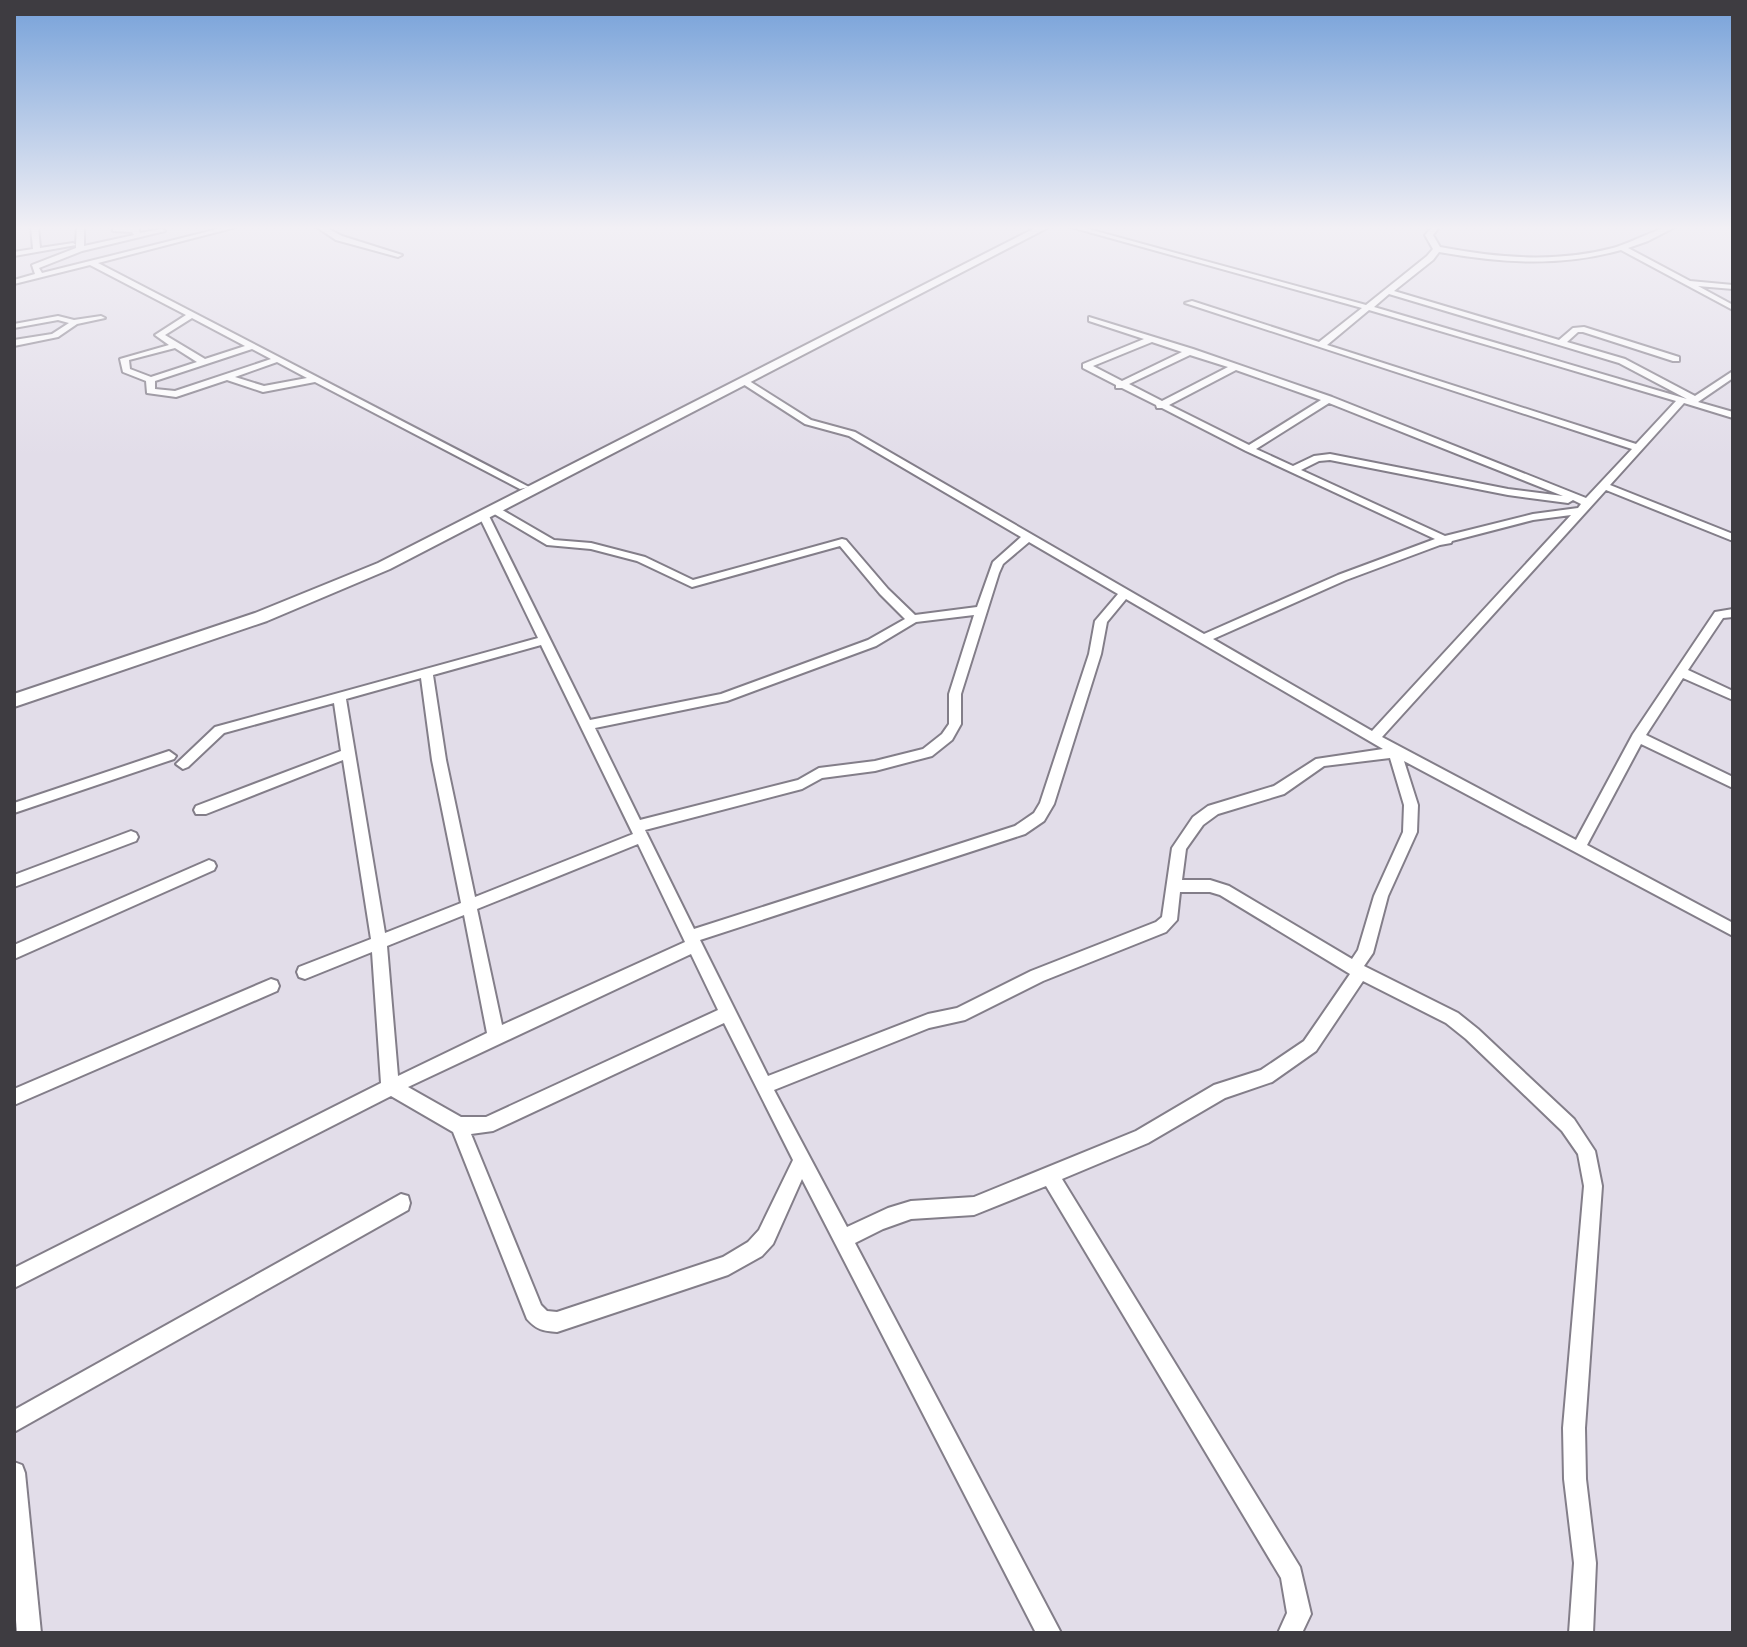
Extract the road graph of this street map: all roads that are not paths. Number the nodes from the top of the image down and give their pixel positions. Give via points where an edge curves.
1 (168, 303) edge
2 (884, 303) edge
3 (898, 303) edge
4 (1189, 303) dead end
5 (1351, 303) edge
6 (1371, 303) edge
7 (1426, 303) edge
8 (1366, 307) junction
9 (191, 315) junction
10 (101, 318) dead end
11 (1092, 319) dead end
12 (74, 322) junction
13 (14, 326) edge
14 (1152, 339) junction
15 (14, 343) edge
16 (1560, 343) junction
17 (1322, 344) junction
18 (179, 345) junction
19 (253, 346) junction
20 (1190, 351) junction
21 (279, 359) junction
22 (1676, 359) dead end
23 (204, 362) junction
24 (1235, 367) junction
25 (1733, 374) edge
26 (227, 377) junction
27 (317, 379) junction
28 (151, 380) junction
29 (746, 382) junction
30 (1119, 386) junction
31 (1329, 399) junction
32 (1682, 400) junction
33 (1696, 402) junction
34 (1160, 406) junction
35 (1733, 415) edge
36 (1639, 448) junction
37 (1249, 449) junction
38 (1293, 470) junction
39 (1605, 486) junction
40 (524, 487) junction
41 (1584, 505) junction
42 (490, 513) junction
43 (1028, 537) junction
44 (1733, 538) edge
45 (1447, 541) junction
46 (1125, 593) junction
47 (983, 610) junction
48 (1733, 613) edge
49 (913, 619) junction
50 (1204, 639) junction
51 (544, 640) junction
52 (426, 671) junction
53 (1681, 672) junction
54 (14, 689) edge
55 (339, 696) junction
56 (1733, 696) edge
57 (14, 701) edge
58 (586, 725) junction
59 (1638, 737) junction
60 (1373, 738) junction
61 (1397, 752) junction
62 (346, 754) junction
63 (169, 756) dead end
64 (183, 764) dead end
65 (1733, 783) edge
66 (14, 808) edge
67 (201, 810) dead end
68 (638, 832) junction
69 (131, 837) dead end
70 (1579, 847) junction
71 (209, 866) dead end
72 (14, 881) edge
73 (1173, 886) junction
74 (468, 906) junction
75 (1733, 930) edge
76 (692, 941) junction
77 (379, 942) junction
78 (14, 952) edge
79 (1357, 970) junction
80 (305, 972) dead end
81 (271, 986) dead end
82 (728, 1013) junction
83 (496, 1034) junction
84 (764, 1086) junction
85 (384, 1089) junction
86 (14, 1097) edge
87 (459, 1126) junction
88 (802, 1160) junction
89 (1050, 1176) junction
90 (401, 1203) dead end
91 (844, 1239) junction
92 (14, 1278) edge
93 (14, 1422) edge
94 (14, 1473) edge
95 (29, 1633) edge
96 (1049, 1633) edge
97 (1290, 1633) edge
98 (1581, 1633) edge

1 - 9 street
2 - 40 main road
3 - 29 main road
4 - 17 street
5 - 8 street
6 - 8 street
7 - 16 street
8 - 17 street
8 - 32 street
9 - 18 street via 159,335
9 - 19 street
10 - 12 street
11 - 14 street
12 - 13 street via 58,318
12 - 15 street via 55,336
14 - 20 street
14 - 30 street via 1086,366
16 - 22 street via 1584,329
16 - 33 street via 1638,367
17 - 36 street
18 - 23 street
18 - 28 street via 124,359 126,370
19 - 21 street
19 - 23 street
20 - 24 street
20 - 30 street
21 - 26 street
21 - 27 street
23 - 28 street
24 - 31 street
24 - 34 street
25 - 33 street
26 - 27 street via 263,389
26 - 28 street via 165,396 150,391
27 - 40 street
29 - 42 main road
29 - 43 street via 808,422 852,434
30 - 34 street
31 - 37 street
31 - 41 street
32 - 33 street
32 - 36 street
33 - 35 street
34 - 37 street
36 - 39 street
37 - 38 street
38 - 41 street via 1330,457
38 - 45 street
39 - 41 street
39 - 44 street
40 - 54 main road via 349,571
41 - 45 street
41 - 60 street
42 - 49 street via 551,543 591,546 641,559 692,584 842,542 887,600
42 - 51 street
42 - 57 main road via 303,601
43 - 46 street
43 - 47 street via 998,562
45 - 50 street via 1372,563
46 - 50 street
46 - 76 street via 1101,621 1095,654 1039,817 1020,830
47 - 49 street
47 - 68 street via 955,694 955,724 938,747 875,766 819,773 802,784
48 - 53 street via 1719,615
49 - 58 street via 872,643 723,698
50 - 60 street
51 - 52 street
51 - 58 street
52 - 55 street
52 - 74 street
53 - 56 street
53 - 59 street
55 - 62 street
55 - 64 street via 220,730
58 - 68 street
59 - 65 street
59 - 70 street
60 - 61 street
61 - 70 street
61 - 73 street via 1321,762 1279,790 1213,810 1179,848
61 - 79 street via 1411,805 1410,832 1381,896
62 - 67 street
62 - 77 street
63 - 66 street
68 - 74 street
68 - 76 street
69 - 72 street
70 - 75 street
71 - 78 street
73 - 79 street via 1224,890
73 - 84 street via 1169,920 1161,927 1037,976 959,1015 928,1021
74 - 77 street
74 - 83 street
76 - 82 street
76 - 83 street
77 - 80 street
77 - 85 street
79 - 89 street via 1331,1019 1295,1058 1266,1076 1220,1091 1142,1137
79 - 98 street via 1462,1026 1568,1125 1586,1151 1593,1186 1574,1428 1585,1563
81 - 86 street
82 - 84 street
82 - 87 street via 496,1121
83 - 85 street
84 - 88 street
85 - 87 street
85 - 92 street
87 - 88 street via 542,1321 557,1322 739,1259 766,1237
88 - 91 street
89 - 91 street via 974,1206 892,1216
89 - 97 street via 1292,1575 1299,1614
90 - 93 street
91 - 96 street
94 - 95 street

